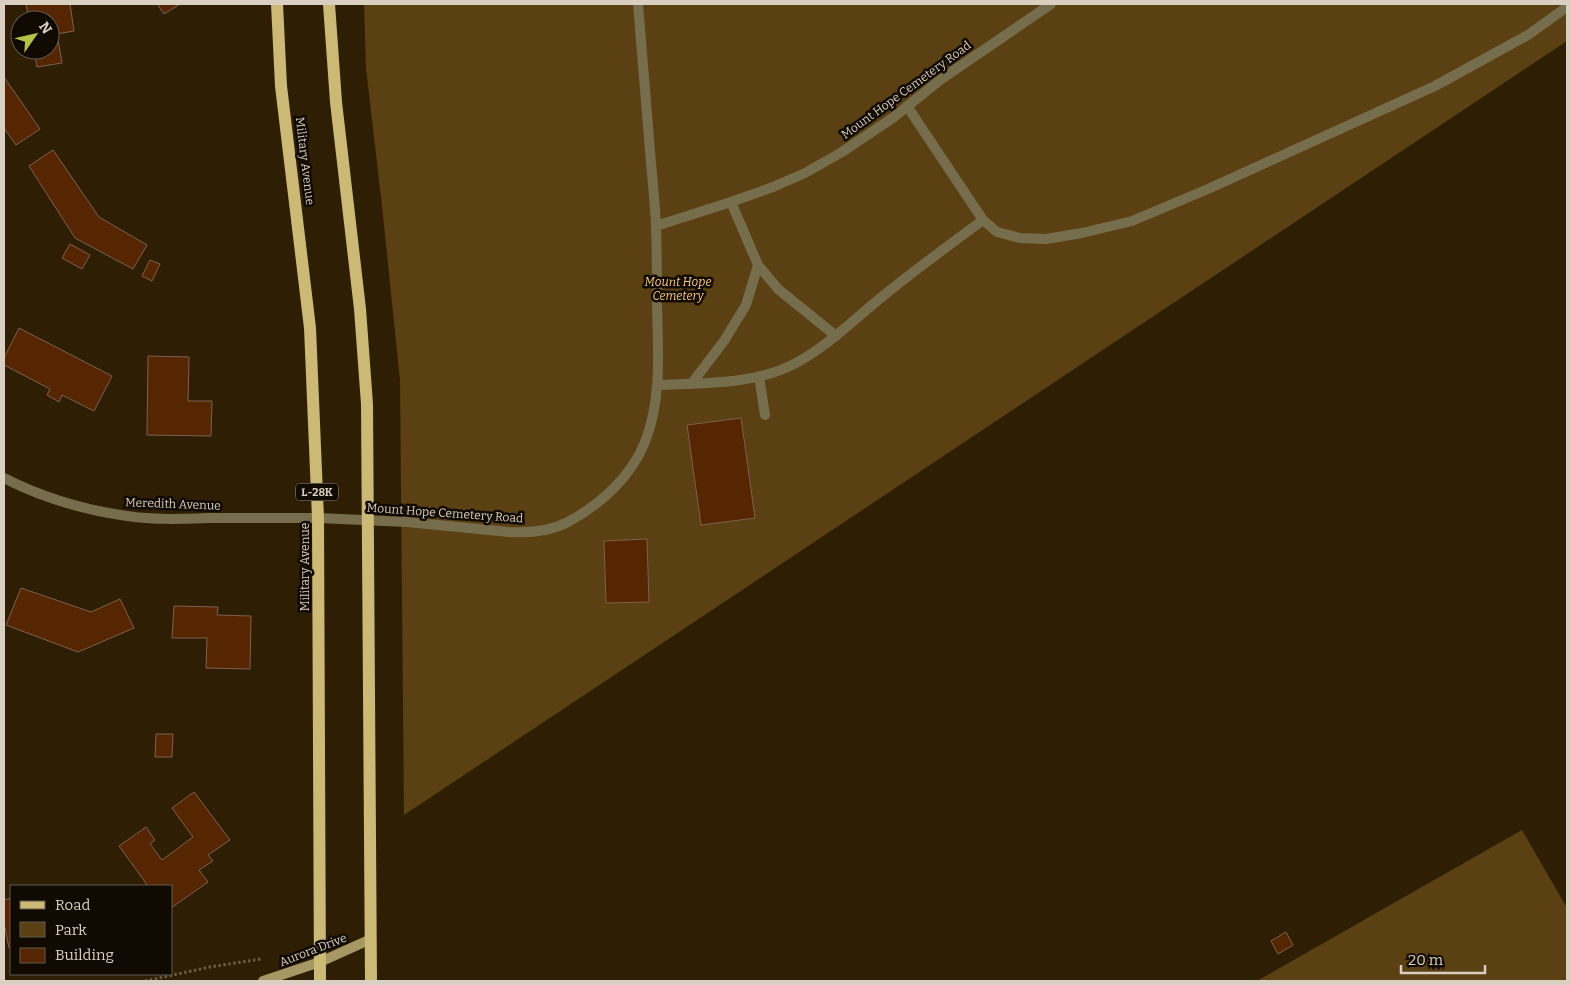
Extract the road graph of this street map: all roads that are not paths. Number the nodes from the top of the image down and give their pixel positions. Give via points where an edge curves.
1 (277, 4) edge
2 (329, 4) edge
3 (638, 4) edge
4 (1052, 4) edge
5 (1567, 7) edge
6 (907, 106) junction
7 (731, 202) junction
8 (983, 220) junction
9 (656, 226) junction
10 (758, 266) junction
11 (836, 336) junction
12 (759, 376) junction
13 (692, 383) junction
14 (657, 385) junction
15 (766, 414) dead end
16 (4, 478) edge
17 (318, 518) junction
18 (368, 520) junction
19 (371, 939) junction
20 (320, 962) junction
21 (263, 981) edge
22 (320, 981) edge
23 (371, 981) edge

1 - 17 main road, Military Avenue / L-28K via 281,86 310,328
2 - 18 main road via 367,404
3 - 9 street, Mount Hope Cemetery Road
4 - 6 street, Mount Hope Cemetery Road
5 - 8 street via 1528,35 1435,86 1132,221 1046,239 1020,238 997,232
6 - 7 street, Mount Hope Cemetery Road via 842,152 805,173
6 - 8 street
7 - 9 street, Mount Hope Cemetery Road
7 - 10 street
8 - 11 street via 932,257
9 - 14 street, Mount Hope Cemetery Road
10 - 11 street via 778,289
10 - 13 street via 746,305
11 - 12 street via 788,367
12 - 13 street
12 - 15 street
13 - 14 street
14 - 18 street, Mount Hope Cemetery Road via 651,422 637,459 606,497 567,523 523,533
16 - 17 street, Meredith Avenue via 55,500 129,516 165,519
17 - 18 street, Mount Hope Cemetery Road
17 - 20 main road, Military Avenue / L-28K
18 - 19 main road
19 - 20 street, Aurora Drive
19 - 23 main road
20 - 21 street, Aurora Drive
20 - 22 main road, Military Avenue / L-28K

